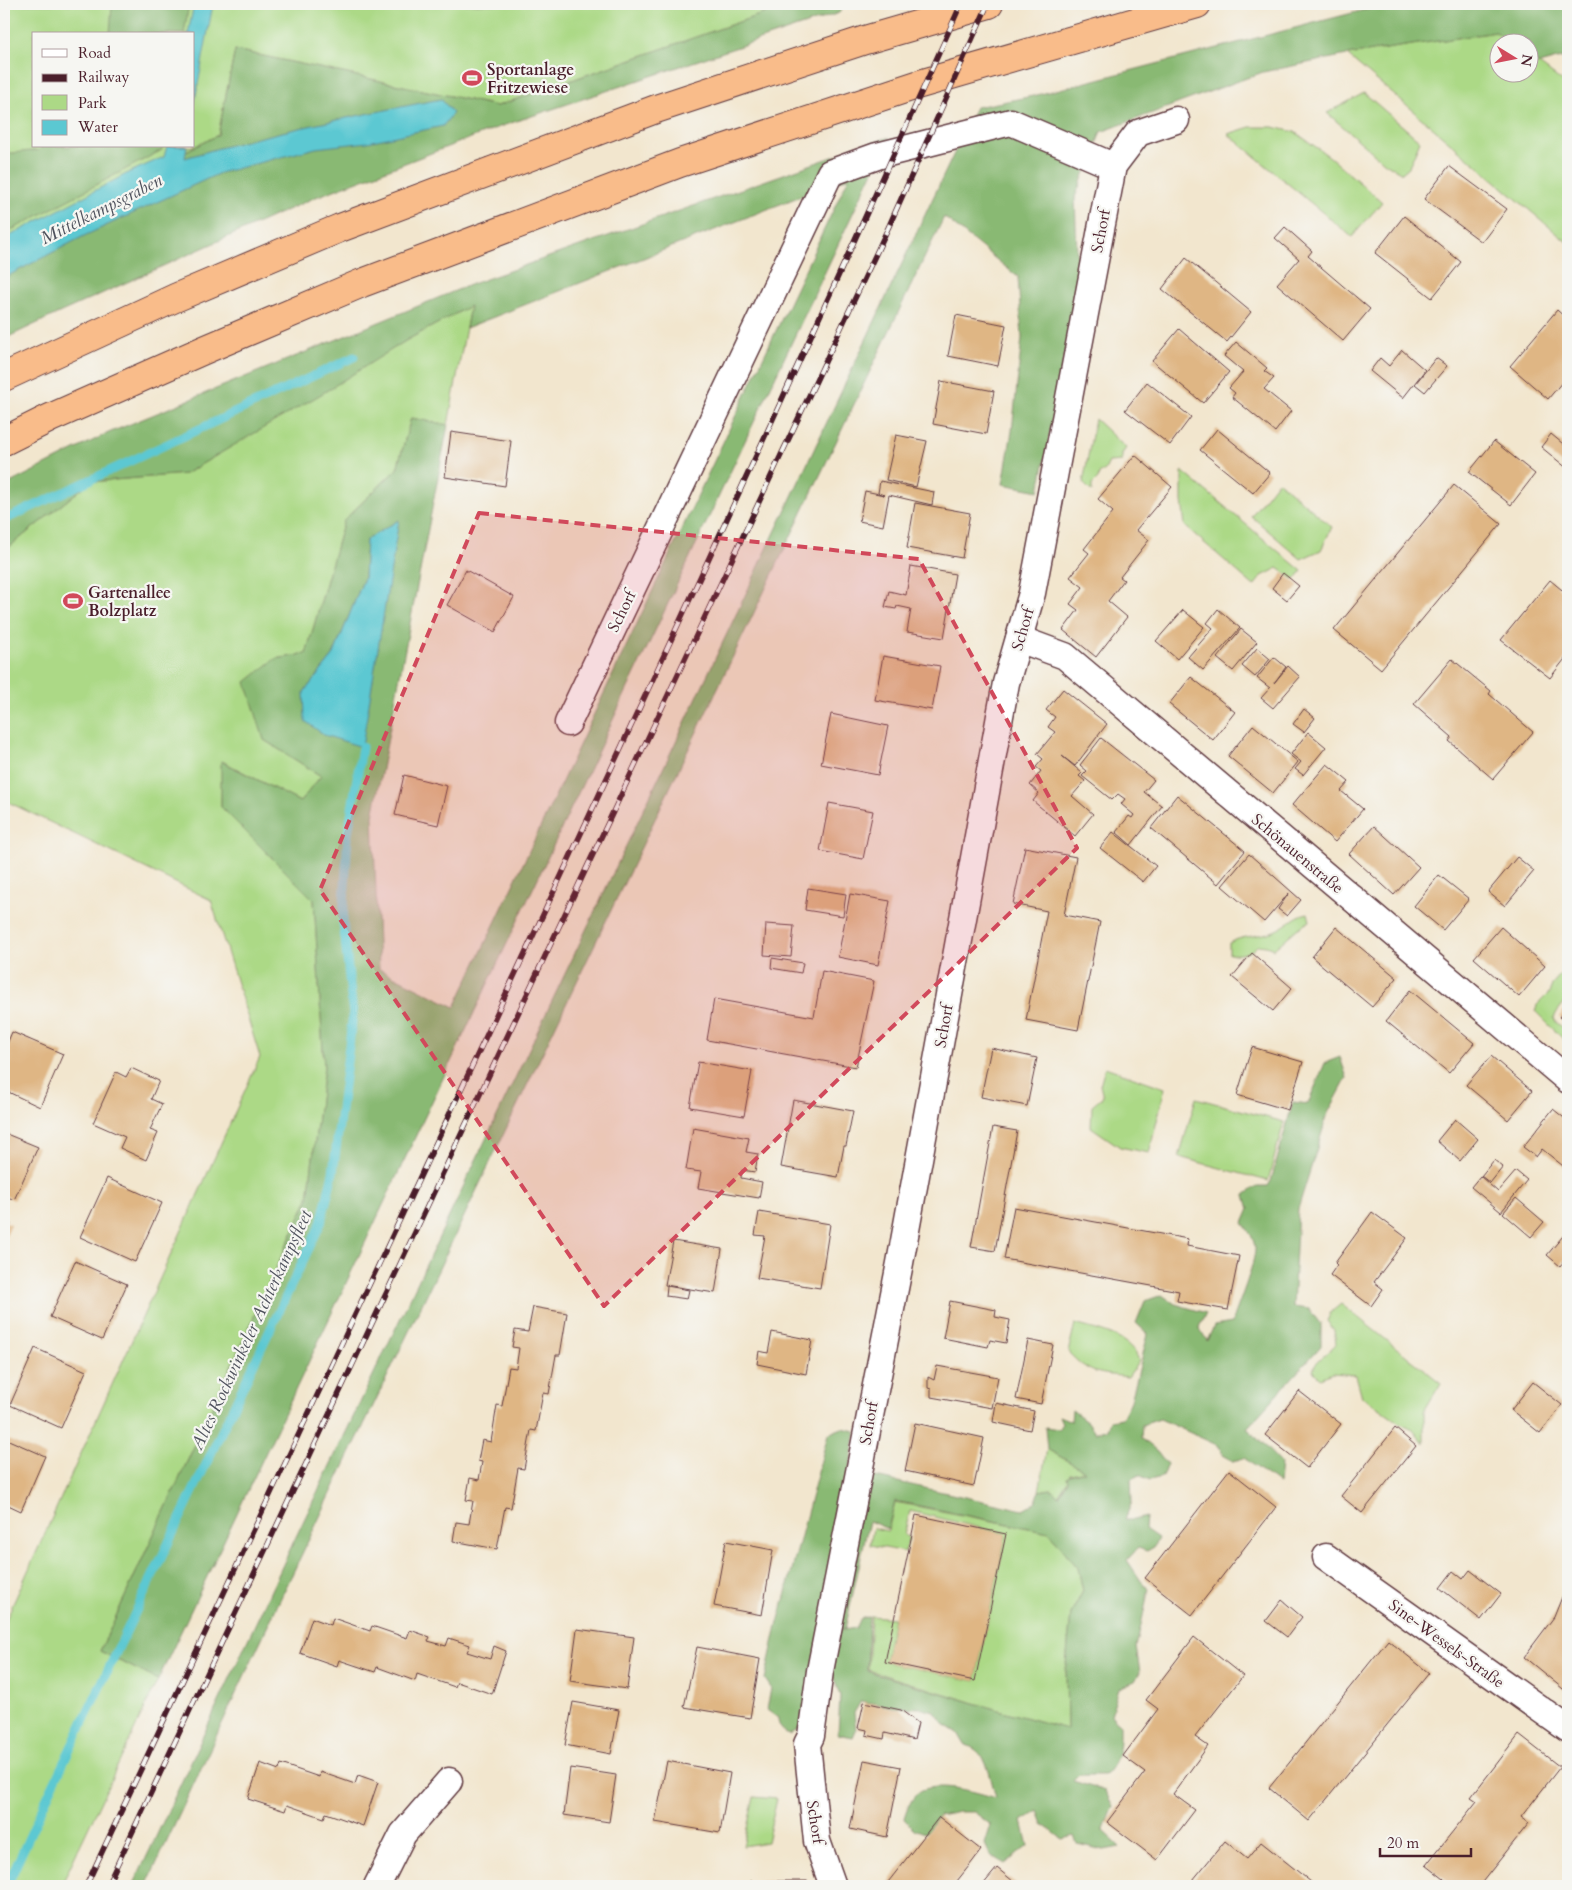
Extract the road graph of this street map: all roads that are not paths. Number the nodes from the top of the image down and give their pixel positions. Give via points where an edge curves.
1 (989, 4) edge
2 (1197, 4) edge
3 (1176, 120) dead end
4 (1113, 166) junction
5 (4, 377) edge
6 (4, 441) edge
7 (1019, 639) junction
8 (568, 723) dead end
9 (1568, 1080) edge
10 (1326, 1557) dead end
11 (1568, 1729) edge
12 (449, 1781) dead end
13 (377, 1886) edge
14 (833, 1886) edge

1 - 5 highway via 865,40 656,108 340,228 175,298
2 - 6 highway via 920,84 680,163 362,283
3 - 4 street, Schorf via 1138,133
4 - 7 street, Schorf via 1032,593
4 - 8 street, Schorf via 1012,122 877,156 830,174
7 - 9 street, Schönauenstraße via 1065,656
7 - 14 street, Schorf via 1006,684 900,1263 807,1744 817,1841
10 - 11 street, Sine-Wessels-Straße
12 - 13 street via 403,1834

